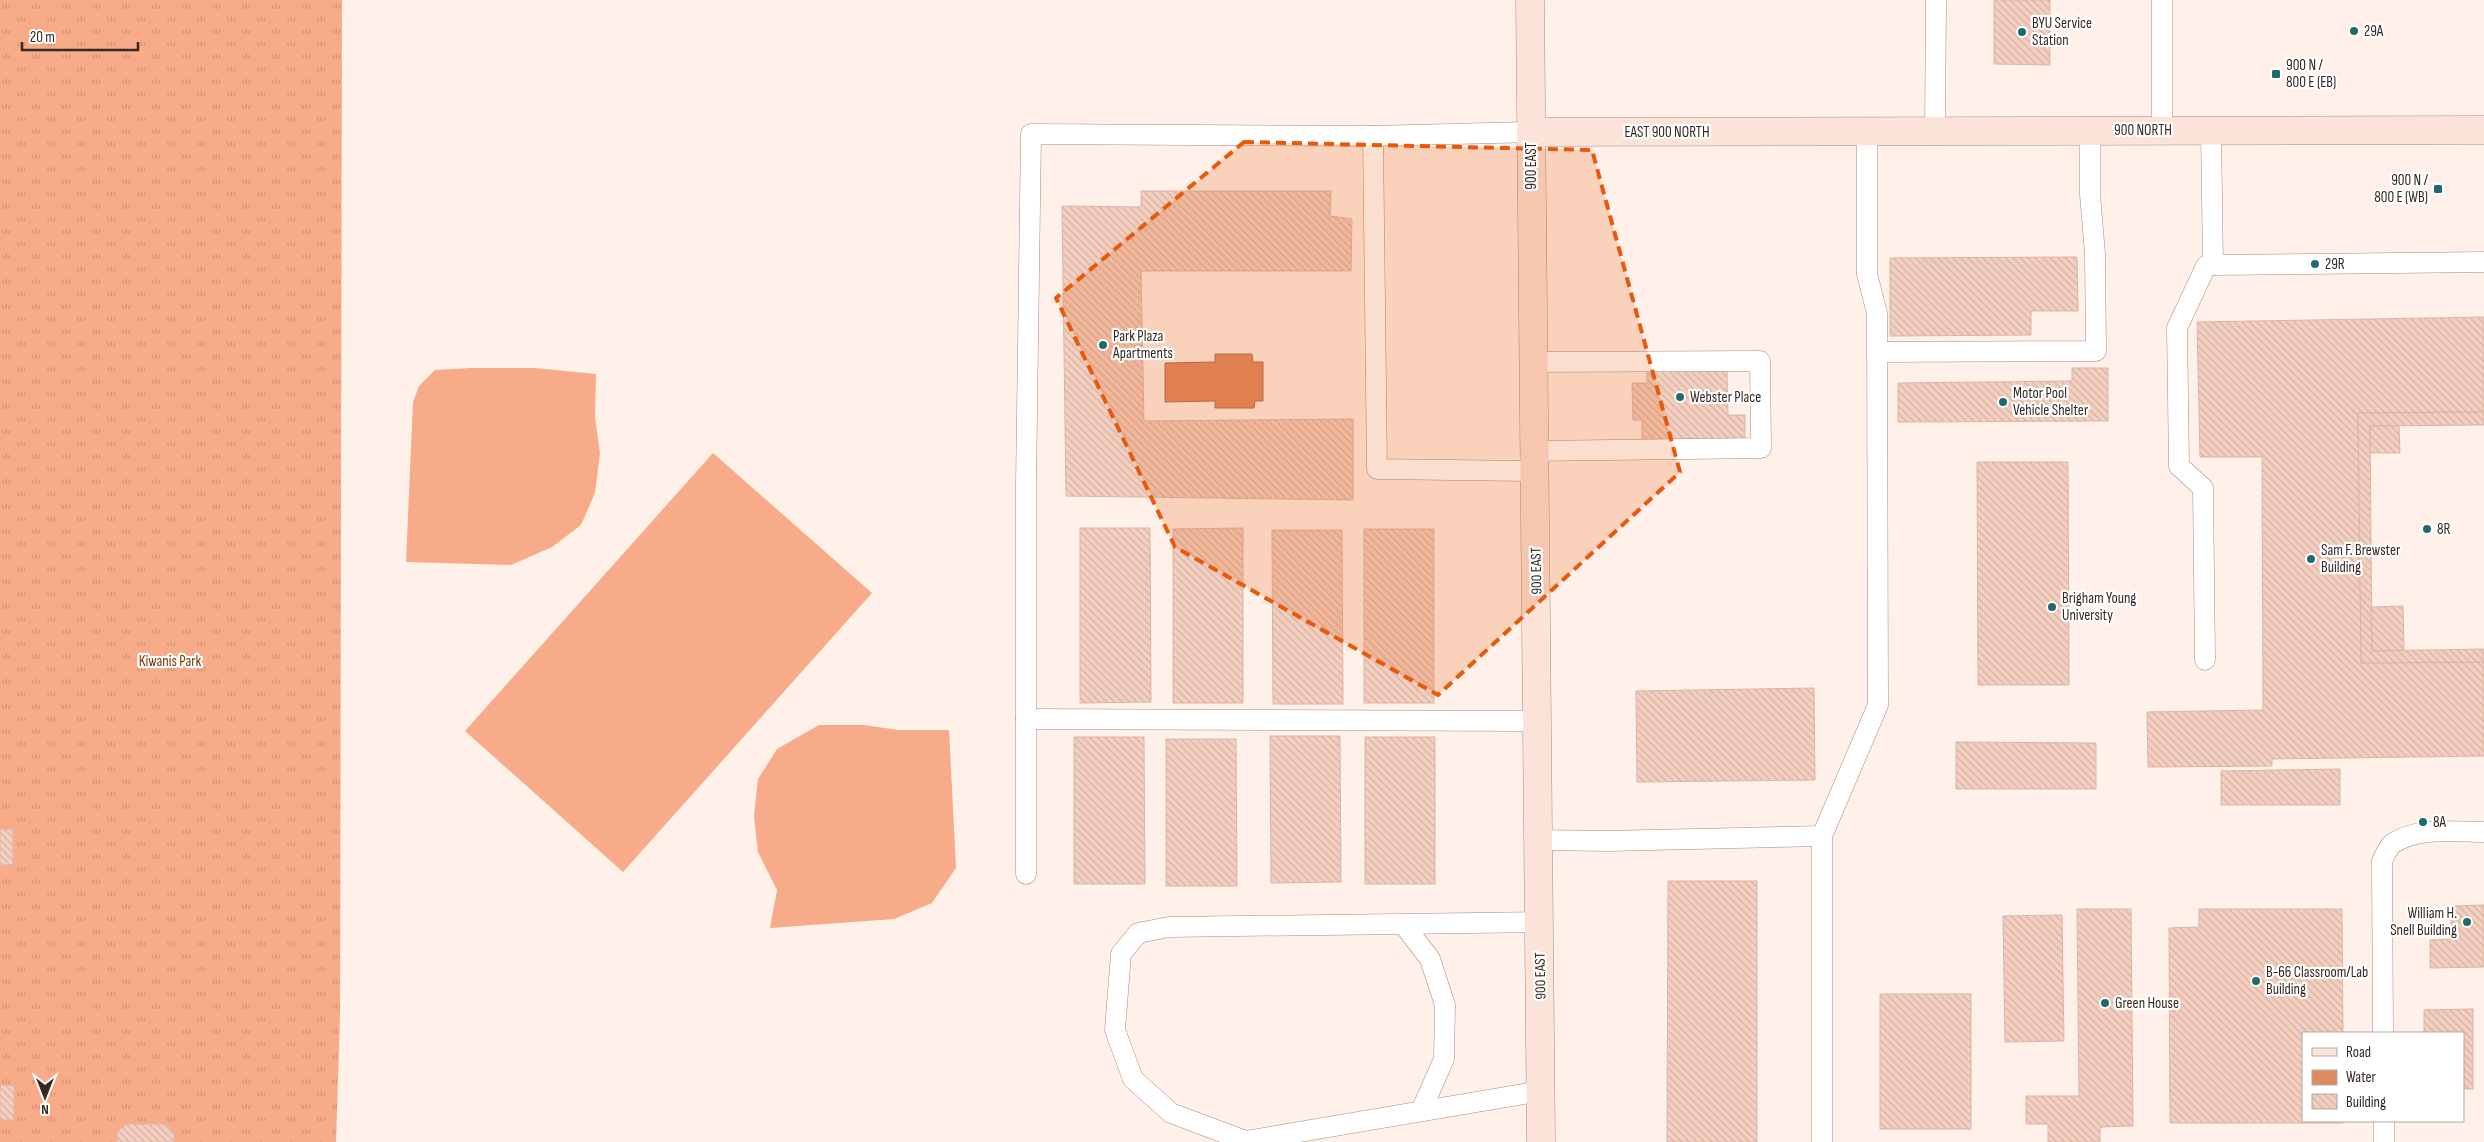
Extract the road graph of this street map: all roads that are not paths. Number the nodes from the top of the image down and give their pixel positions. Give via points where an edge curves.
1 (1530, 0) edge
2 (1936, 0) edge
3 (2162, 0) edge
4 (2162, 130) junction
5 (2212, 130) junction
6 (2484, 130) edge
7 (1802, 131) joint
8 (1867, 131) junction
9 (1935, 131) junction
10 (2090, 131) junction
11 (1531, 132) junction
12 (1373, 136) junction
13 (2484, 262) edge
14 (2214, 265) junction
15 (1877, 352) junction
16 (1534, 362) junction
17 (1534, 461) junction
18 (2205, 660) dead end
19 (1026, 719) junction
20 (1537, 721) junction
21 (2484, 832) edge
22 (1822, 836) junction
23 (1538, 840) junction
24 (1026, 874) dead end
25 (1539, 922) junction
26 (1404, 925) junction
27 (2383, 1032) edge
28 (1541, 1091) junction
29 (1421, 1110) junction
30 (2384, 1122) edge
31 (1245, 1141) edge
32 (1542, 1142) edge
33 (1822, 1142) edge
34 (2384, 1142) edge

1 - 11 main road, 900 EAST
2 - 9 lane
3 - 4 lane
4 - 5 main road, 900 NORTH
4 - 10 main road, 900 NORTH
5 - 6 main road, 900 NORTH
5 - 14 lane
7 - 8 main road, 900 NORTH
7 - 11 main road, EAST 900 NORTH
8 - 9 main road, 900 NORTH
8 - 15 lane via 1867,274 1877,313
9 - 10 main road, 900 NORTH
10 - 15 lane via 2096,350
11 - 12 lane
11 - 16 main road, 900 EAST
12 - 17 lane via 1376,469
12 - 19 lane via 1031,134
13 - 14 lane
14 - 18 lane via 2206,266 2176,328 2178,466 2203,488
15 - 22 lane via 1878,704
16 - 17 main road, 900 EAST
16 - 17 lane via 1760,361 1760,448
17 - 20 main road, 900 EAST
19 - 20 lane
19 - 24 lane
20 - 23 main road, 900 EAST
21 - 27 lane via 2410,835 2391,845 2382,861
22 - 23 lane
22 - 33 lane
23 - 25 main road, 900 EAST
25 - 26 lane
25 - 28 main road, 900 EAST
26 - 29 lane via 1430,959 1446,1004 1444,1059
26 - 31 lane via 1169,927 1138,933 1121,954 1115,1030 1133,1079 1171,1113
28 - 29 lane
28 - 32 main road, 900 EAST
29 - 31 lane
30 - 34 lane

